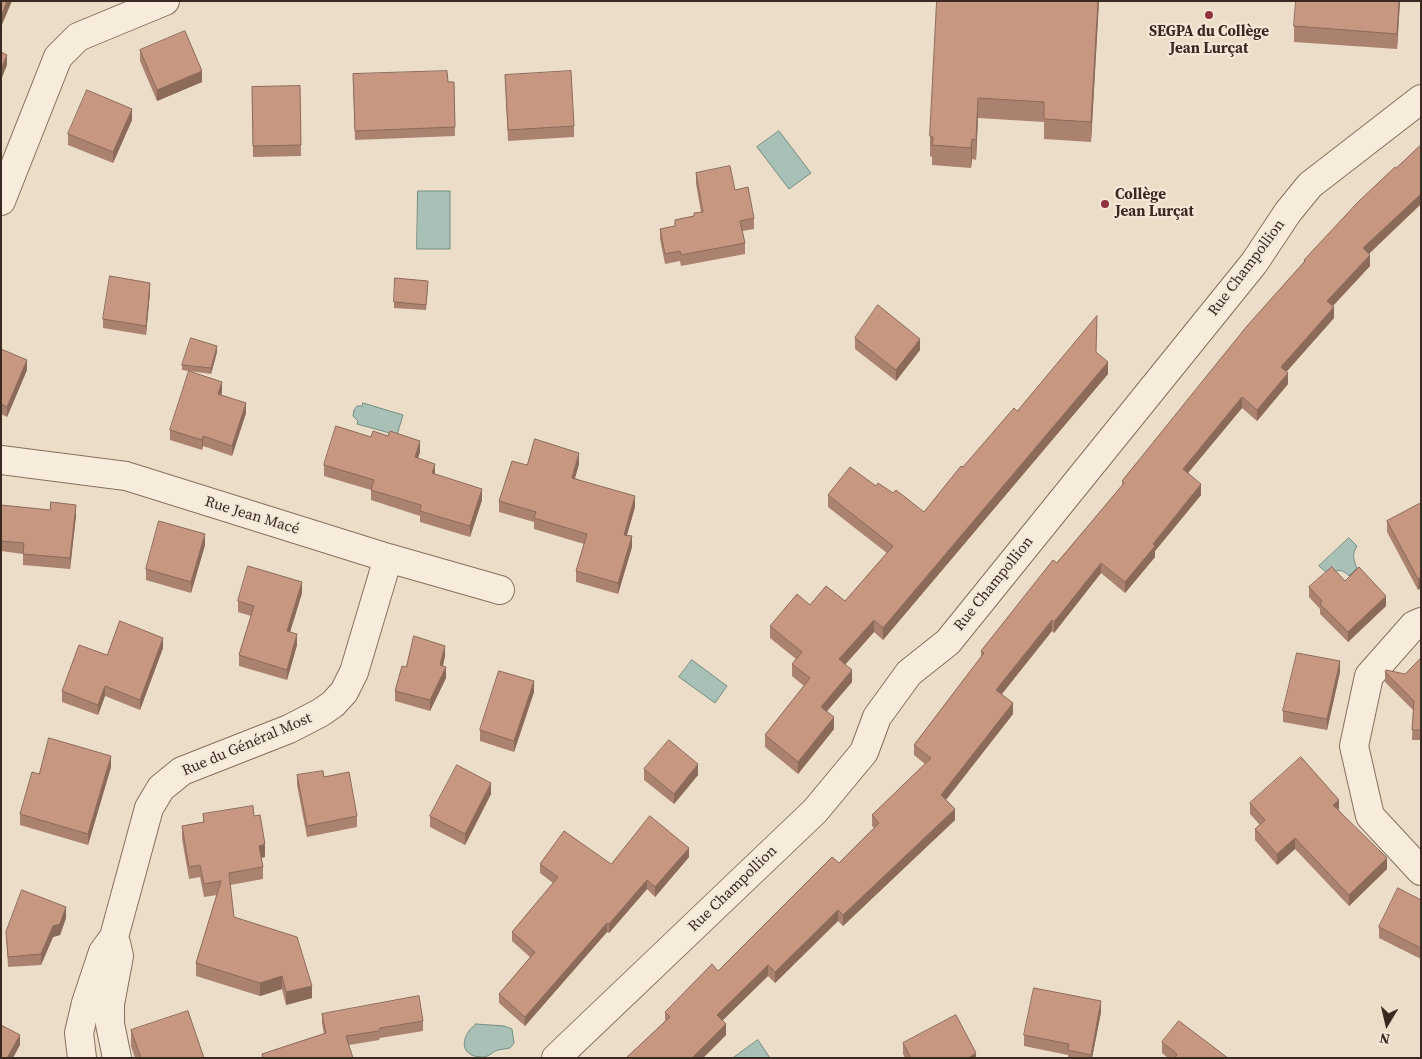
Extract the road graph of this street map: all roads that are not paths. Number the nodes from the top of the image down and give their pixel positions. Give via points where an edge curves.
1 (165, 1) edge
2 (1421, 99) edge
3 (1, 201) edge
4 (1, 460) edge
5 (388, 558) junction
6 (500, 590) dead end
7 (1421, 622) edge
8 (1421, 871) edge
9 (114, 937) junction
10 (116, 1049) edge
11 (82, 1058) edge
12 (86, 1058) edge
13 (556, 1058) edge

1 - 3 street via 78,36 58,57
2 - 13 street, Rue Champollion via 1310,185 1254,263 948,642 909,673 877,717 864,752 815,811
4 - 5 street, Rue Jean Macé via 126,476
5 - 6 street, Rue Jean Macé
5 - 9 street, Rue du Général Most via 354,672 344,692 320,713 289,729 182,771 161,788 149,808
7 - 8 street via 1414,625 1369,676 1354,746 1370,816
9 - 10 street, Rue du Général Most via 119,956 110,1004 110,1024
9 - 11 street, Rue du Général Most via 103,952 86,1004 80,1033
10 - 12 street via 99,1046

